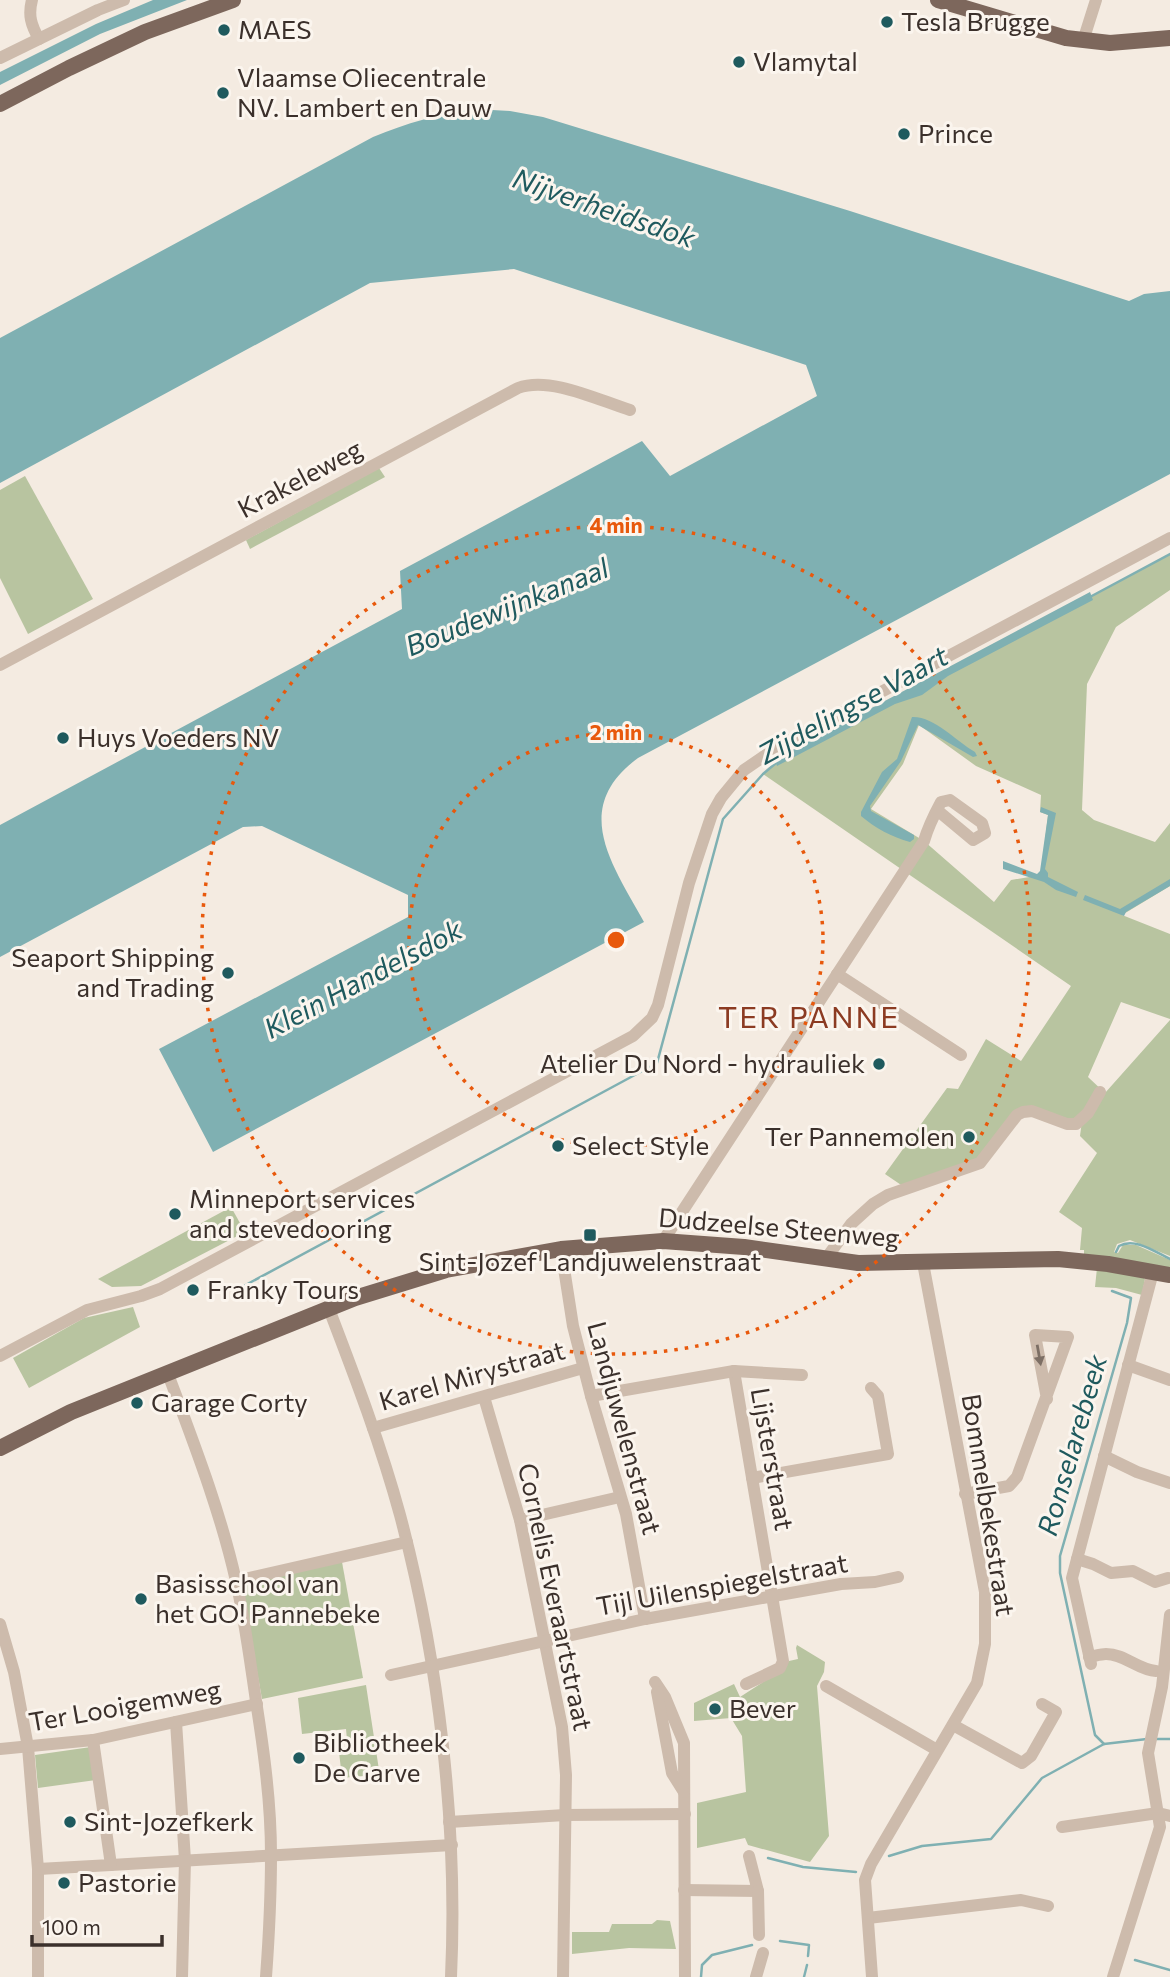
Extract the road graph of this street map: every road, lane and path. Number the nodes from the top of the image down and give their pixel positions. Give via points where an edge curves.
1 (32, 0) edge
2 (124, 0) edge
3 (233, 0) edge
4 (938, 0) edge
5 (1096, 0) edge
6 (1170, 38) edge
7 (38, 39) junction
8 (1083, 41) junction
9 (0, 58) edge
10 (0, 104) edge
11 (630, 410) dead end
12 (1170, 538) edge
13 (0, 665) edge
14 (937, 810) dead end
15 (837, 974) junction
16 (961, 1055) dead end
17 (1100, 1092) dead end
18 (663, 1241) junction
19 (561, 1249) junction
20 (825, 1260) junction
21 (923, 1264) junction
22 (1153, 1272) junction
23 (1170, 1275) edge
24 (329, 1309) junction
25 (0, 1356) edge
26 (1128, 1365) junction
27 (583, 1368) junction
28 (734, 1371) junction
29 (168, 1374) junction
30 (802, 1375) dead end
31 (1170, 1380) edge
32 (871, 1388) dead end
33 (591, 1396) junction
34 (484, 1397) junction
35 (1047, 1399) junction
36 (373, 1428) junction
37 (0, 1448) edge
38 (1104, 1456) junction
39 (752, 1478) junction
40 (1170, 1483) edge
41 (965, 1494) junction
42 (620, 1497) junction
43 (520, 1520) junction
44 (407, 1542) junction
45 (1077, 1559) junction
46 (898, 1577) dead end
47 (1168, 1578) edge
48 (236, 1581) junction
49 (774, 1597) junction
50 (1170, 1615) edge
51 (645, 1619) junction
52 (0, 1625) edge
53 (546, 1641) junction
54 (431, 1666) junction
55 (1156, 1671) dead end
56 (391, 1675) dead end
57 (746, 1684) dead end
58 (826, 1686) dead end
59 (257, 1704) junction
60 (1042, 1704) dead end
61 (176, 1722) junction
62 (953, 1725) junction
63 (93, 1740) junction
64 (29, 1746) junction
65 (0, 1749) edge
66 (937, 1750) junction
67 (684, 1793) junction
68 (685, 1814) junction
69 (1164, 1814) edge
70 (565, 1815) junction
71 (449, 1822) junction
72 (1062, 1827) dead end
73 (452, 1845) junction
74 (271, 1855) junction
75 (749, 1856) dead end
76 (185, 1860) junction
77 (111, 1865) junction
78 (38, 1869) junction
79 (684, 1890) junction
80 (758, 1891) junction
81 (1048, 1906) dead end
82 (868, 1918) junction
83 (759, 1935) dead end
84 (763, 1953) dead end
85 (38, 1977) edge
86 (182, 1977) edge
87 (266, 1977) edge
88 (451, 1977) edge
89 (563, 1977) edge
90 (685, 1977) edge
91 (756, 1977) edge
92 (872, 1977) edge
93 (1113, 1977) edge

1 - 7 street via 32,26
2 - 7 street
3 - 10 main road via 145,32
4 - 8 main road
5 - 8 street
6 - 8 main road via 1132,43
7 - 9 street
11 - 13 street, Krakeleweg via 546,384 518,388
12 - 25 street via 776,748 744,770 712,814 658,1005 633,1037 160,1289 88,1310
14 - 15 street via 915,856
15 - 16 street
15 - 18 street
17 - 20 street via 1076,1124 1032,1111 1017,1115 979,1163 873,1204 851,1224
18 - 19 main road, Dudzeelse Steenweg
18 - 20 main road, Dudzeelse Steenweg
19 - 24 main road, Dudzeelse Steenweg via 446,1270
19 - 27 street, Landjuwelenstraat
20 - 21 main road, Dudzeelse Steenweg
21 - 22 main road, Dudzeelse Steenweg via 1058,1259
21 - 41 street, Bommelbekestraat
22 - 23 main road, Dudzeelse Steenweg
22 - 26 street
24 - 29 main road, Dudzeelse Steenweg
24 - 36 street
26 - 31 street
26 - 38 street
27 - 33 street, Landjuwelenstraat
27 - 34 street, Karel Mirystraat
28 - 30 street
28 - 33 street
28 - 39 street, Lijsterstraat
29 - 37 main road, Dudzeelse Steenweg via 55,1419
29 - 48 street
32 - 39 street via 878,1396 888,1454
33 - 42 street, Landjuwelenstraat
34 - 36 street, Karel Mirystraat
34 - 43 street, Cornelis Everaartstraat
35 -> 35 street via 1063,1350 1068,1337 1035,1335
35 - 41 street via 1017,1477 1009,1486
36 - 44 street
38 - 40 street
38 - 45 street
39 - 49 street, Lijsterstraat
41 - 62 street, Bommelbekestraat via 987,1616 977,1683
42 - 43 street
42 - 51 street, Landjuwelenstraat
43 - 53 street, Cornelis Everaartstraat
44 - 48 street
44 - 54 street
45 - 47 street via 1111,1573 1133,1571 1155,1582
45 - 55 street via 1072,1578 1090,1661 1106,1654
46 - 49 street, Tijl Uilenspiegelstraat
48 - 59 street
49 - 51 street, Tijl Uilenspiegelstraat
49 - 57 street, Lijsterstraat via 783,1661 780,1668
50 - 69 street via 1149,1753
51 - 53 street, Tijl Uilenspiegelstraat
52 - 64 street
53 - 54 street, Tijl Uilenspiegelstraat
53 - 70 street, Cornelis Everaartstraat via 562,1727
54 - 56 street, Tijl Uilenspiegelstraat
54 - 71 street
58 - 66 street
59 - 61 street, Ter Looigemweg
59 - 74 street
60 - 62 street via 1056,1712 1031,1756 1022,1763
61 - 63 street, Ter Looigemweg
61 - 76 street
62 - 66 street, Bommelbekestraat
63 - 64 street, Ter Looigemweg
63 - 77 street
64 - 65 street, Ter Looigemweg
64 - 78 street
66 - 82 street, Bommelbekestraat via 864,1880
67 - 67 street via 672,1773 655,1682 684,1743
67 - 68 street
68 - 70 street
68 - 79 street
69 - 72 street
69 - 93 street
70 - 71 street
70 - 89 street, Cornelis Everaartstraat
71 - 73 street
73 - 74 street
73 - 88 street
74 - 76 street
74 - 87 street
75 - 80 street
76 - 77 street
76 - 86 street
77 - 78 street
78 - 85 street
79 - 80 street
79 - 90 street
80 - 83 street
81 - 82 street via 1021,1900
82 - 92 street, Bommelbekestraat
84 - 91 street

